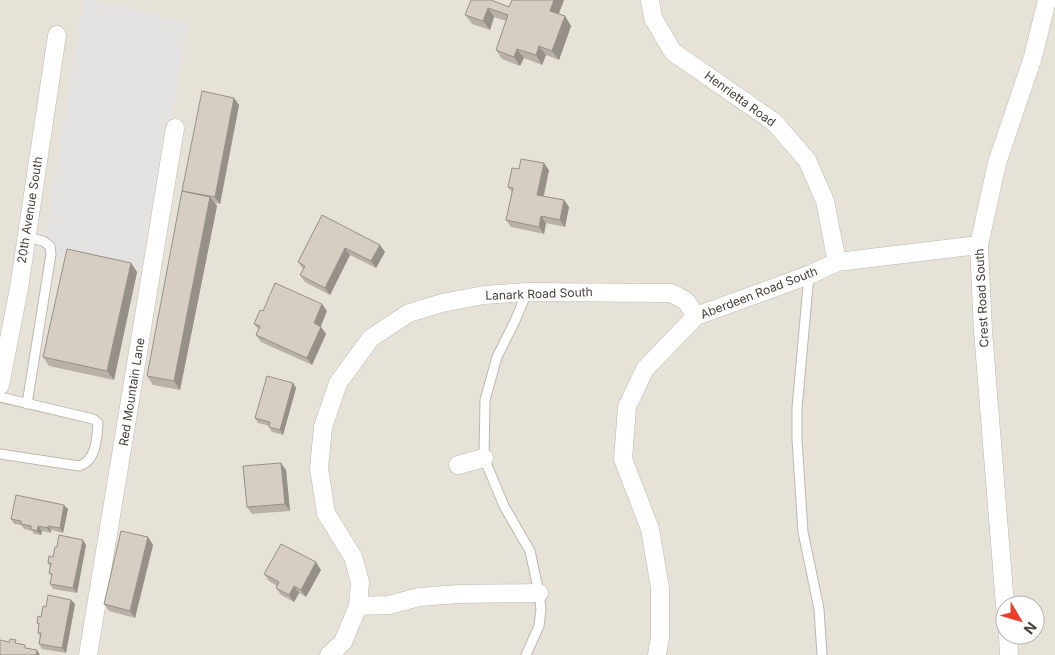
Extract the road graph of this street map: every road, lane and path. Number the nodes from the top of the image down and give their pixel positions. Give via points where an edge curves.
1 (650, 0) edge
2 (1047, 0) edge
3 (57, 35) dead end
4 (175, 128) dead end
5 (26, 237) junction
6 (979, 245) junction
7 (837, 262) junction
8 (809, 275) junction
9 (527, 292) junction
10 (7, 311) edge
11 (696, 316) junction
12 (0, 385) edge
13 (0, 397) edge
14 (27, 404) junction
15 (0, 454) edge
16 (484, 458) junction
17 (458, 465) dead end
18 (539, 593) junction
19 (1004, 595) edge
20 (358, 606) junction
21 (88, 655) edge
22 (329, 655) edge
23 (526, 655) edge
24 (656, 655) edge
25 (822, 655) edge

1 - 7 street, Henrietta Road via 653,18 672,52 774,122 807,160 825,201
2 - 6 street, Crest Road South via 1033,57 997,163
3 - 5 street, 20th Avenue South
4 - 21 street, Red Mountain Lane
5 - 10 street, 20th Avenue South
5 - 14 lane via 43,241 50,246 51,254
6 - 7 street, Aberdeen Road South
6 - 19 street, Crest Road South
7 - 8 street, Aberdeen Road South
8 - 11 street, Aberdeen Road South
8 - 25 lane via 797,440 803,532 819,609
9 - 11 street, Lanark Road South via 671,293 686,301
9 - 16 lane via 497,357 485,400
9 - 20 street, Lanark Road South via 484,295 409,313 372,338 338,383 324,427 319,468 326,513 353,557 360,582
10 - 12 street, 20th Avenue South
11 - 24 street, Aberdeen Road South via 645,369 627,407 623,459 650,529 660,588 660,637
13 - 14 lane
14 - 15 lane via 96,421 94,453 90,460 79,466
16 - 17 street
16 - 18 lane via 504,506 530,550
18 - 20 street via 459,594 390,605
18 - 23 lane via 538,626
20 - 22 street, Lanark Road South via 343,642

